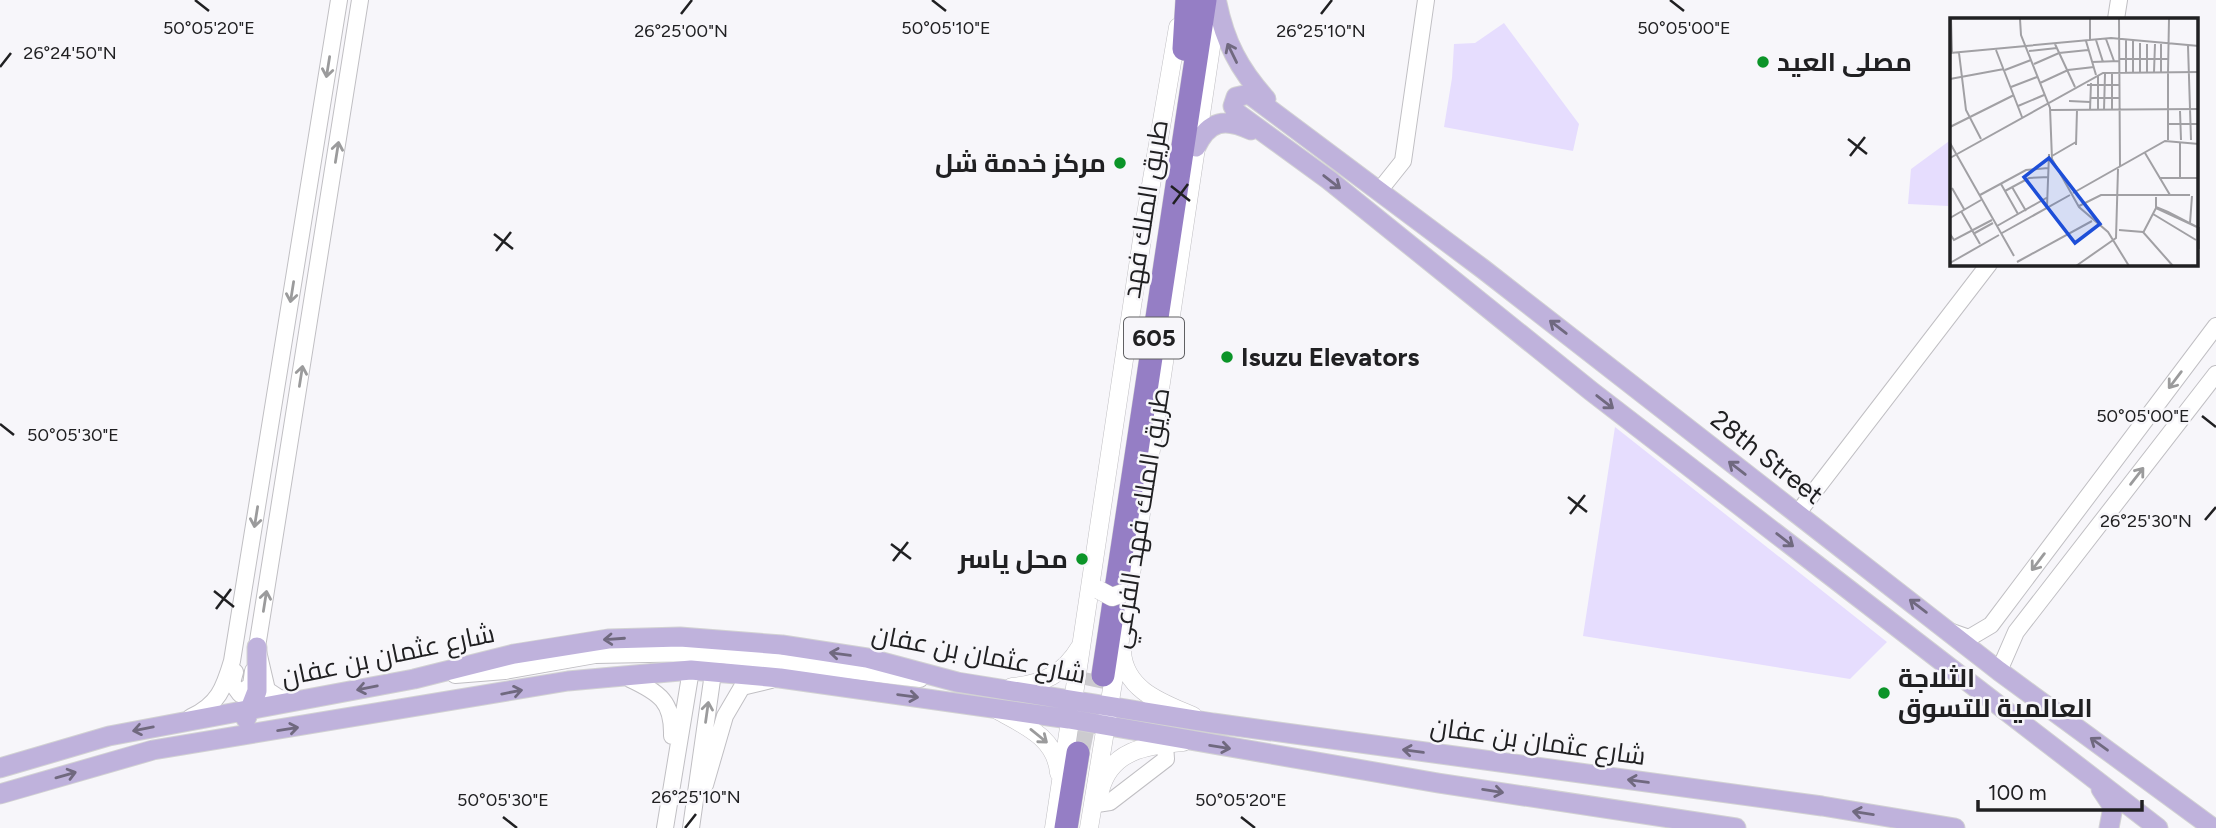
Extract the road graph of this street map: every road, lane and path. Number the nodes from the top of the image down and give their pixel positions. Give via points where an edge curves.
1 (339, 0) edge
2 (360, 0) edge
3 (1186, 0) edge
4 (1426, 0) edge
5 (2119, 0) edge
6 (1213, 1) edge
7 (2116, 18) edge
8 (1290, 125) junction
9 (1277, 142) junction
10 (1196, 147) junction
11 (1379, 191) junction
12 (1987, 266) edge
13 (2216, 326) edge
14 (2216, 374) edge
15 (1797, 514) junction
16 (1095, 584) junction
17 (1126, 589) junction
18 (2002, 609) junction
19 (238, 628) junction
20 (1952, 632) junction
21 (2016, 632) junction
22 (1121, 639) junction
23 (1084, 640) junction
24 (257, 647) junction
25 (702, 653) junction
26 (691, 670) junction
27 (1999, 671) junction
28 (713, 673) junction
29 (780, 678) junction
30 (414, 679) junction
31 (630, 679) dead end
32 (957, 682) junction
33 (1002, 688) junction
34 (316, 699) junction
35 (1075, 699) junction
36 (1111, 706) junction
37 (993, 708) junction
38 (252, 710) junction
39 (1069, 719) junction
40 (176, 723) junction
41 (1213, 723) junction
42 (1104, 727) junction
43 (214, 741) junction
44 (1185, 741) junction
45 (1165, 744) junction
46 (0, 768) edge
47 (2092, 777) junction
48 (1060, 782) junction
49 (672, 787) junction
50 (2167, 793) junction
51 (0, 794) edge
52 (1088, 820) edge
53 (665, 828) edge
54 (692, 828) edge
55 (1054, 828) edge
56 (1066, 828) edge
57 (1735, 828) edge
58 (1955, 828) edge
59 (2109, 828) edge
60 (2158, 828) edge
61 (2189, 828) edge
62 (2213, 828) edge

1 -> 19 street
24 -> 2 street
3 - 6 highway, طريق الملك فهد / 605 via 1183,62 1118,484 1098,674
3 - 16 main road, طريق الملك فهد الفرعي via 1168,75
4 - 11 street via 1403,161
5 - 7 street
8 -> 6 main road via 1234,60
6 - 10 main road, طريق الملك فهد الفرعي
8 - 9 main road via 1249,94 1236,96 1234,110
8 - 11 main road, 28th Street
9 - 10 main road via 1227,121 1213,125
9 -> 47 main road, 28th Street
10 - 17 main road, طريق الملك فهد الفرعي
15 -> 11 main road, 28th Street
12 - 15 street
13 -> 18 street
21 -> 14 street
20 -> 15 main road, 28th Street
16 - 17 main road, bridge via 1112,597
16 - 23 main road, طريق الملك فهد الفرعي
17 - 22 main road, طريق الملك فهد الفرعي
18 - 20 street via 1990,625 1969,638
18 - 21 street via 2006,625
19 - 24 street via 232,683 240,694 251,684
19 - 40 street via 218,698 207,710
20 - 27 main road, 28th Street
21 - 27 street
22 - 36 main road, طريق الملك فهد الفرعي
22 - 41 main road via 1126,670 1141,690
23 - 33 main road via 1073,660 1057,674 1035,684
23 - 35 main road, طريق الملك فهد الفرعي
24 - 34 street via 267,690 279,698
24 - 38 main road
25 - 26 street
25 - 28 street
25 - 30 street via 595,655 505,671
25 - 32 street
26 - 28 main road, شارع عثمان بن عفان
43 -> 26 main road, شارع عثمان بن عفان via 568,681
26 - 49 street
50 -> 27 main road, 28th Street
28 - 29 main road, شارع عثمان بن عفان
54 -> 28 street
29 -> 37 main road, شارع عثمان بن عفان
29 - 54 street via 742,687 725,716
32 -> 30 main road, شارع عثمان بن عفان via 867,658 680,637 595,641 514,654
30 -> 34 main road, شارع عثمان بن عفان
31 - 49 street via 652,689 673,717
32 - 33 main road, شارع عثمان بن عفان
33 - 35 main road, شارع عثمان بن عفان
34 - 38 main road, شارع عثمان بن عفان
35 - 36 main road, شارع عثمان بن عفان
35 - 39 main road, طريق الملك فهد الفرعي
36 - 41 main road, شارع عثمان بن عفان
36 - 42 main road, طريق الملك فهد الفرعي
37 - 39 main road, شارع عثمان بن عفان
37 -> 48 main road via 1045,740 1055,754
38 - 40 main road, شارع عثمان بن عفان
38 - 43 main road via 229,735
39 - 42 main road, شارع عثمان بن عفان
39 - 48 main road, طريق الملك فهد الفرعي
40 -> 46 main road, شارع عثمان بن عفان via 109,736
58 -> 41 main road, شارع عثمان بن عفان
42 - 44 main road, شارع عثمان بن عفان
42 - 52 main road, طريق الملك فهد الفرعي
51 -> 43 main road, شارع عثمان بن عفان via 153,750
44 - 45 main road
44 -> 57 main road, شارع عثمان بن عفان
45 - 52 street via 1166,760
45 - 52 main road via 1123,755 1107,774
47 - 59 main road via 2113,807
47 - 60 main road, 28th Street
48 - 55 main road, طريق الملك فهد الفرعي
49 - 53 street
50 - 61 main road
50 - 62 main road, 28th Street
52 - 56 highway via 1082,753

